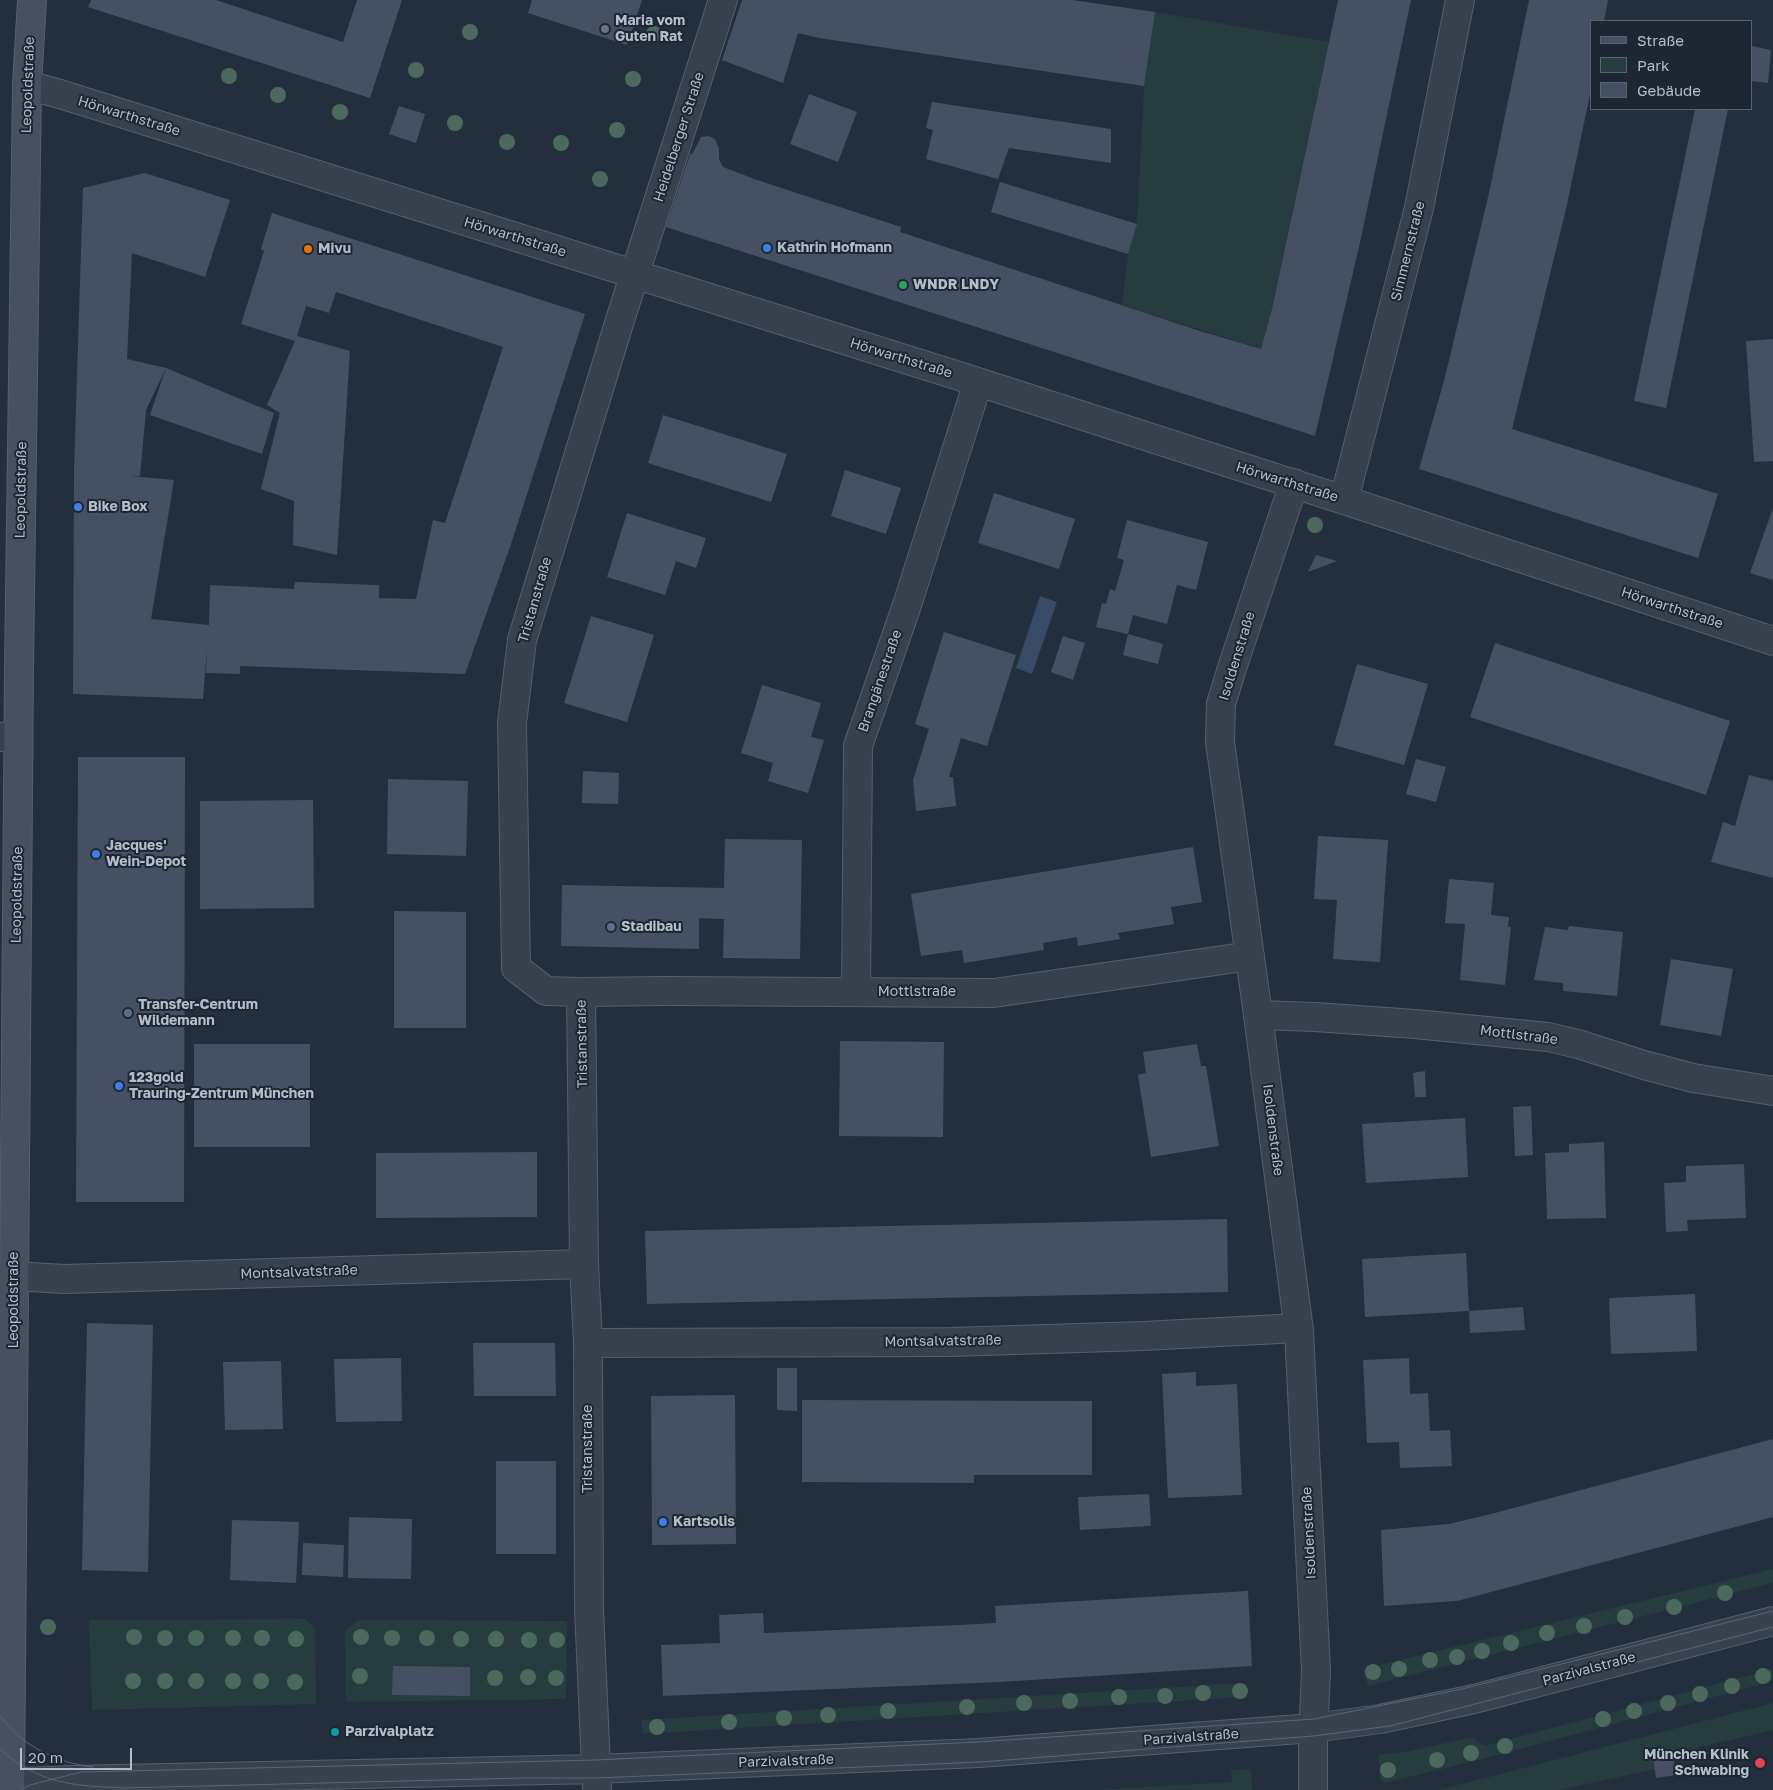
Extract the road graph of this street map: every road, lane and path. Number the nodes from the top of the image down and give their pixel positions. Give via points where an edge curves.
1 (32, 0) edge
2 (723, 0) edge
3 (1460, 0) edge
4 (27, 85) junction
5 (635, 274) junction
6 (978, 382) junction
7 (1294, 483) junction
8 (1344, 500) junction
9 (1773, 641) edge
10 (9, 736) edge
11 (1250, 956) junction
12 (581, 992) junction
13 (856, 992) junction
14 (1258, 1015) junction
15 (1773, 1092) edge
16 (584, 1264) junction
17 (14, 1276) junction
18 (1298, 1328) junction
19 (588, 1342) junction
20 (1773, 1621) edge
21 (1313, 1728) junction
22 (597, 1780) edge
23 (7, 1785) edge
24 (1313, 1790) edge

1 - 4 main road, Leopoldstraße
2 - 5 street, Heidelberger Straße
3 - 8 street, Simmernstraße via 1419,208
4 - 5 street, Hörwarthstraße
4 - 10 main road, Leopoldstraße
5 - 6 street, Hörwarthstraße
5 - 12 street, Tristanstraße via 522,640 512,723 516,968 546,991
6 - 7 street, Hörwarthstraße
6 - 13 street, Brangänestraße via 858,746
7 - 8 street, Hörwarthstraße
7 - 11 street, Isoldenstraße via 1221,704 1220,742
8 - 9 street, Hörwarthstraße
10 - 17 main road, Leopoldstraße
11 - 13 street, Mottlstraße via 994,993
11 - 14 street, Isoldenstraße
12 - 13 street, Mottlstraße
12 - 16 street, Tristanstraße
14 - 15 street, Mottlstraße via 1397,1022 1548,1037 1693,1078
14 - 18 street, Isoldenstraße
16 - 17 street, Montsalvatstraße via 64,1279
16 - 19 street, Tristanstraße
17 - 23 main road, Leopoldstraße
18 - 19 street, Montsalvatstraße via 951,1342
18 - 21 street, Isoldenstraße via 1316,1671
19 - 22 street, Tristanstraße via 589,1610
20 - 21 street, Parzivalstraße via 1474,1699 1380,1719
21 - 22 street, Parzivalstraße
21 - 24 street, Isoldenstraße
22 - 23 street via 59,1780

